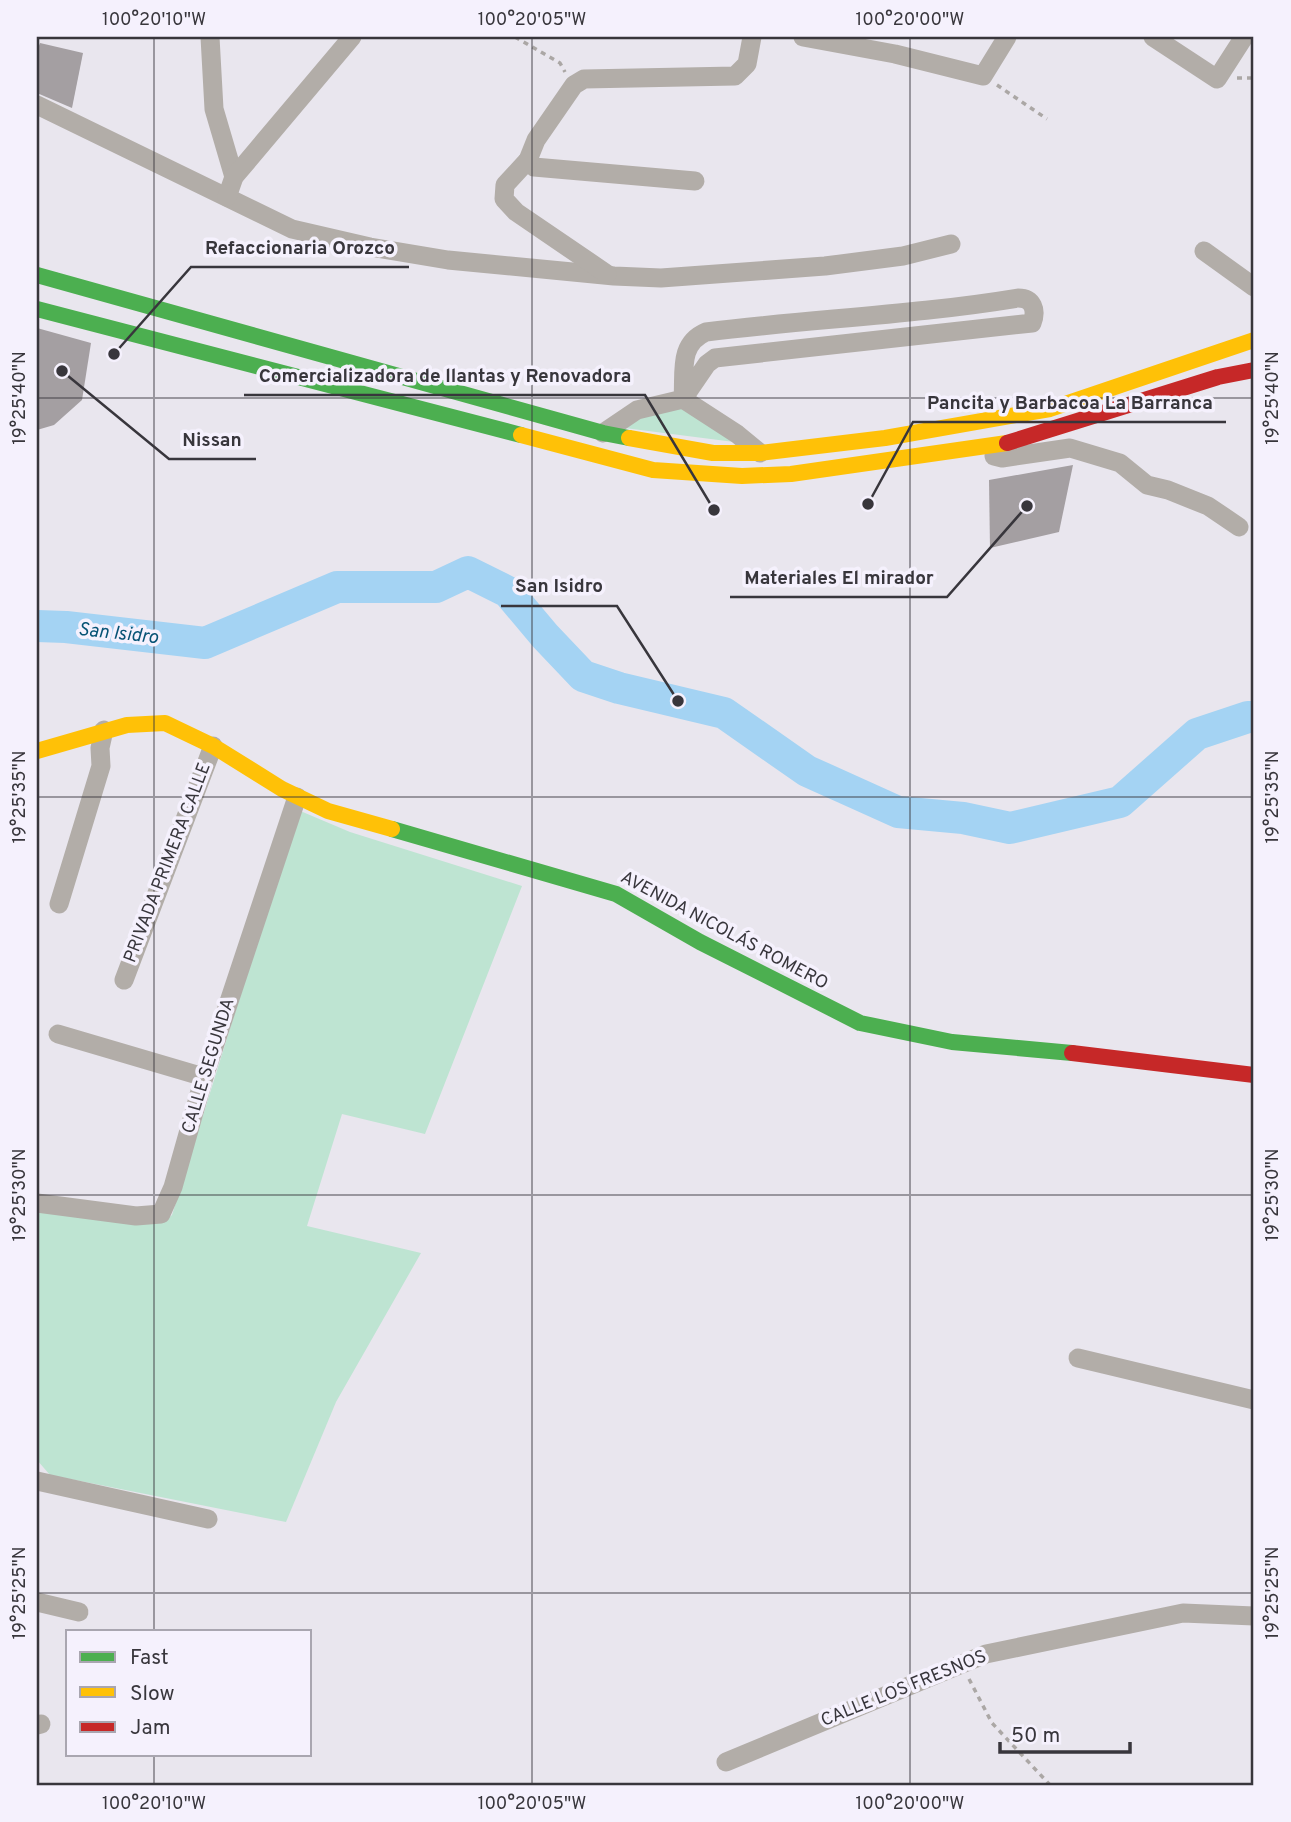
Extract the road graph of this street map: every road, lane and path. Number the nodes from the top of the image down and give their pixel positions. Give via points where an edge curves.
1 (210, 37) edge
2 (352, 37) edge
3 (515, 37) edge
4 (752, 37) edge
5 (803, 37) edge
6 (1007, 37) edge
7 (1153, 37) edge
8 (1244, 37) edge
9 (900, 45) edge
10 (983, 76) junction
11 (574, 85) junction
12 (37, 105) edge
13 (1047, 120) dead end
14 (528, 160) junction
15 (234, 177) junction
16 (695, 181) dead end
17 (228, 197) junction
18 (951, 244) dead end
19 (1204, 251) dead end
20 (37, 275) edge
21 (611, 276) junction
22 (1254, 287) edge
23 (37, 309) edge
24 (925, 311) junction
25 (786, 323) junction
26 (928, 335) junction
27 (1254, 340) edge
28 (789, 348) junction
29 (1254, 370) edge
30 (683, 399) junction
31 (603, 433) junction
32 (962, 450) junction
33 (760, 453) junction
34 (1239, 527) dead end
35 (104, 730) junction
36 (213, 746) junction
37 (37, 751) edge
38 (297, 797) junction
39 (59, 904) dead end
40 (124, 980) dead end
41 (58, 1034) dead end
42 (1254, 1076) edge
43 (204, 1077) junction
44 (37, 1203) edge
45 (1078, 1358) dead end
46 (1254, 1401) edge
47 (37, 1481) edge
48 (208, 1519) dead end
49 (37, 1602) edge
50 (79, 1612) dead end
51 (1254, 1616) edge
52 (962, 1664) junction
53 (726, 1762) dead end
54 (1050, 1785) edge

1 - 15 street via 214,109
2 - 15 street
3 - 11 path via 560,63
4 - 11 street via 747,64 735,76 598,78
5 - 9 street
6 - 10 street
7 - 8 street via 1217,79
9 - 10 street
10 - 13 path
11 - 14 street via 536,140
12 - 17 street
14 - 16 street via 534,167
14 - 21 street via 505,185 504,200
15 - 17 street
17 - 21 street via 292,229 370,247 448,260
18 - 21 street via 903,256 825,266 673,277
19 - 22 street
20 - 31 main road
23 - 32 main road via 653,470 791,474
24 - 25 street
24 - 26 street
24 - 26 street via 1024,298 1035,311 1032,323
25 - 28 street
25 - 30 street via 694,337 687,348
26 - 28 street
27 - 33 main road via 1050,409 884,438
28 - 30 street via 715,358
29 - 32 main road via 999,445
30 - 31 street via 637,410
30 - 33 street
31 - 33 main road via 713,453
32 - 34 street via 1002,458 1070,448 1121,463 1147,485 1208,506
35 - 36 main road, AVENIDA NICOLÁS ROMERO via 165,723
35 - 37 main road, AVENIDA NICOLÁS ROMERO
35 - 39 street via 101,766
36 - 38 main road, AVENIDA NICOLÁS ROMERO
36 - 40 street, PRIVADA PRIMERA CALLE
38 - 42 main road, AVENIDA NICOLÁS ROMERO via 328,811 616,894 859,1023 952,1042
38 - 43 street, CALLE SEGUNDA
41 - 43 street
43 - 44 street, CALLE SEGUNDA via 161,1214 136,1216
45 - 46 street
47 - 48 street
49 - 50 street
51 - 52 street, CALLE LOS FRESNOS via 1183,1613 986,1654
52 - 53 street, CALLE LOS FRESNOS
52 - 54 path via 992,1723

